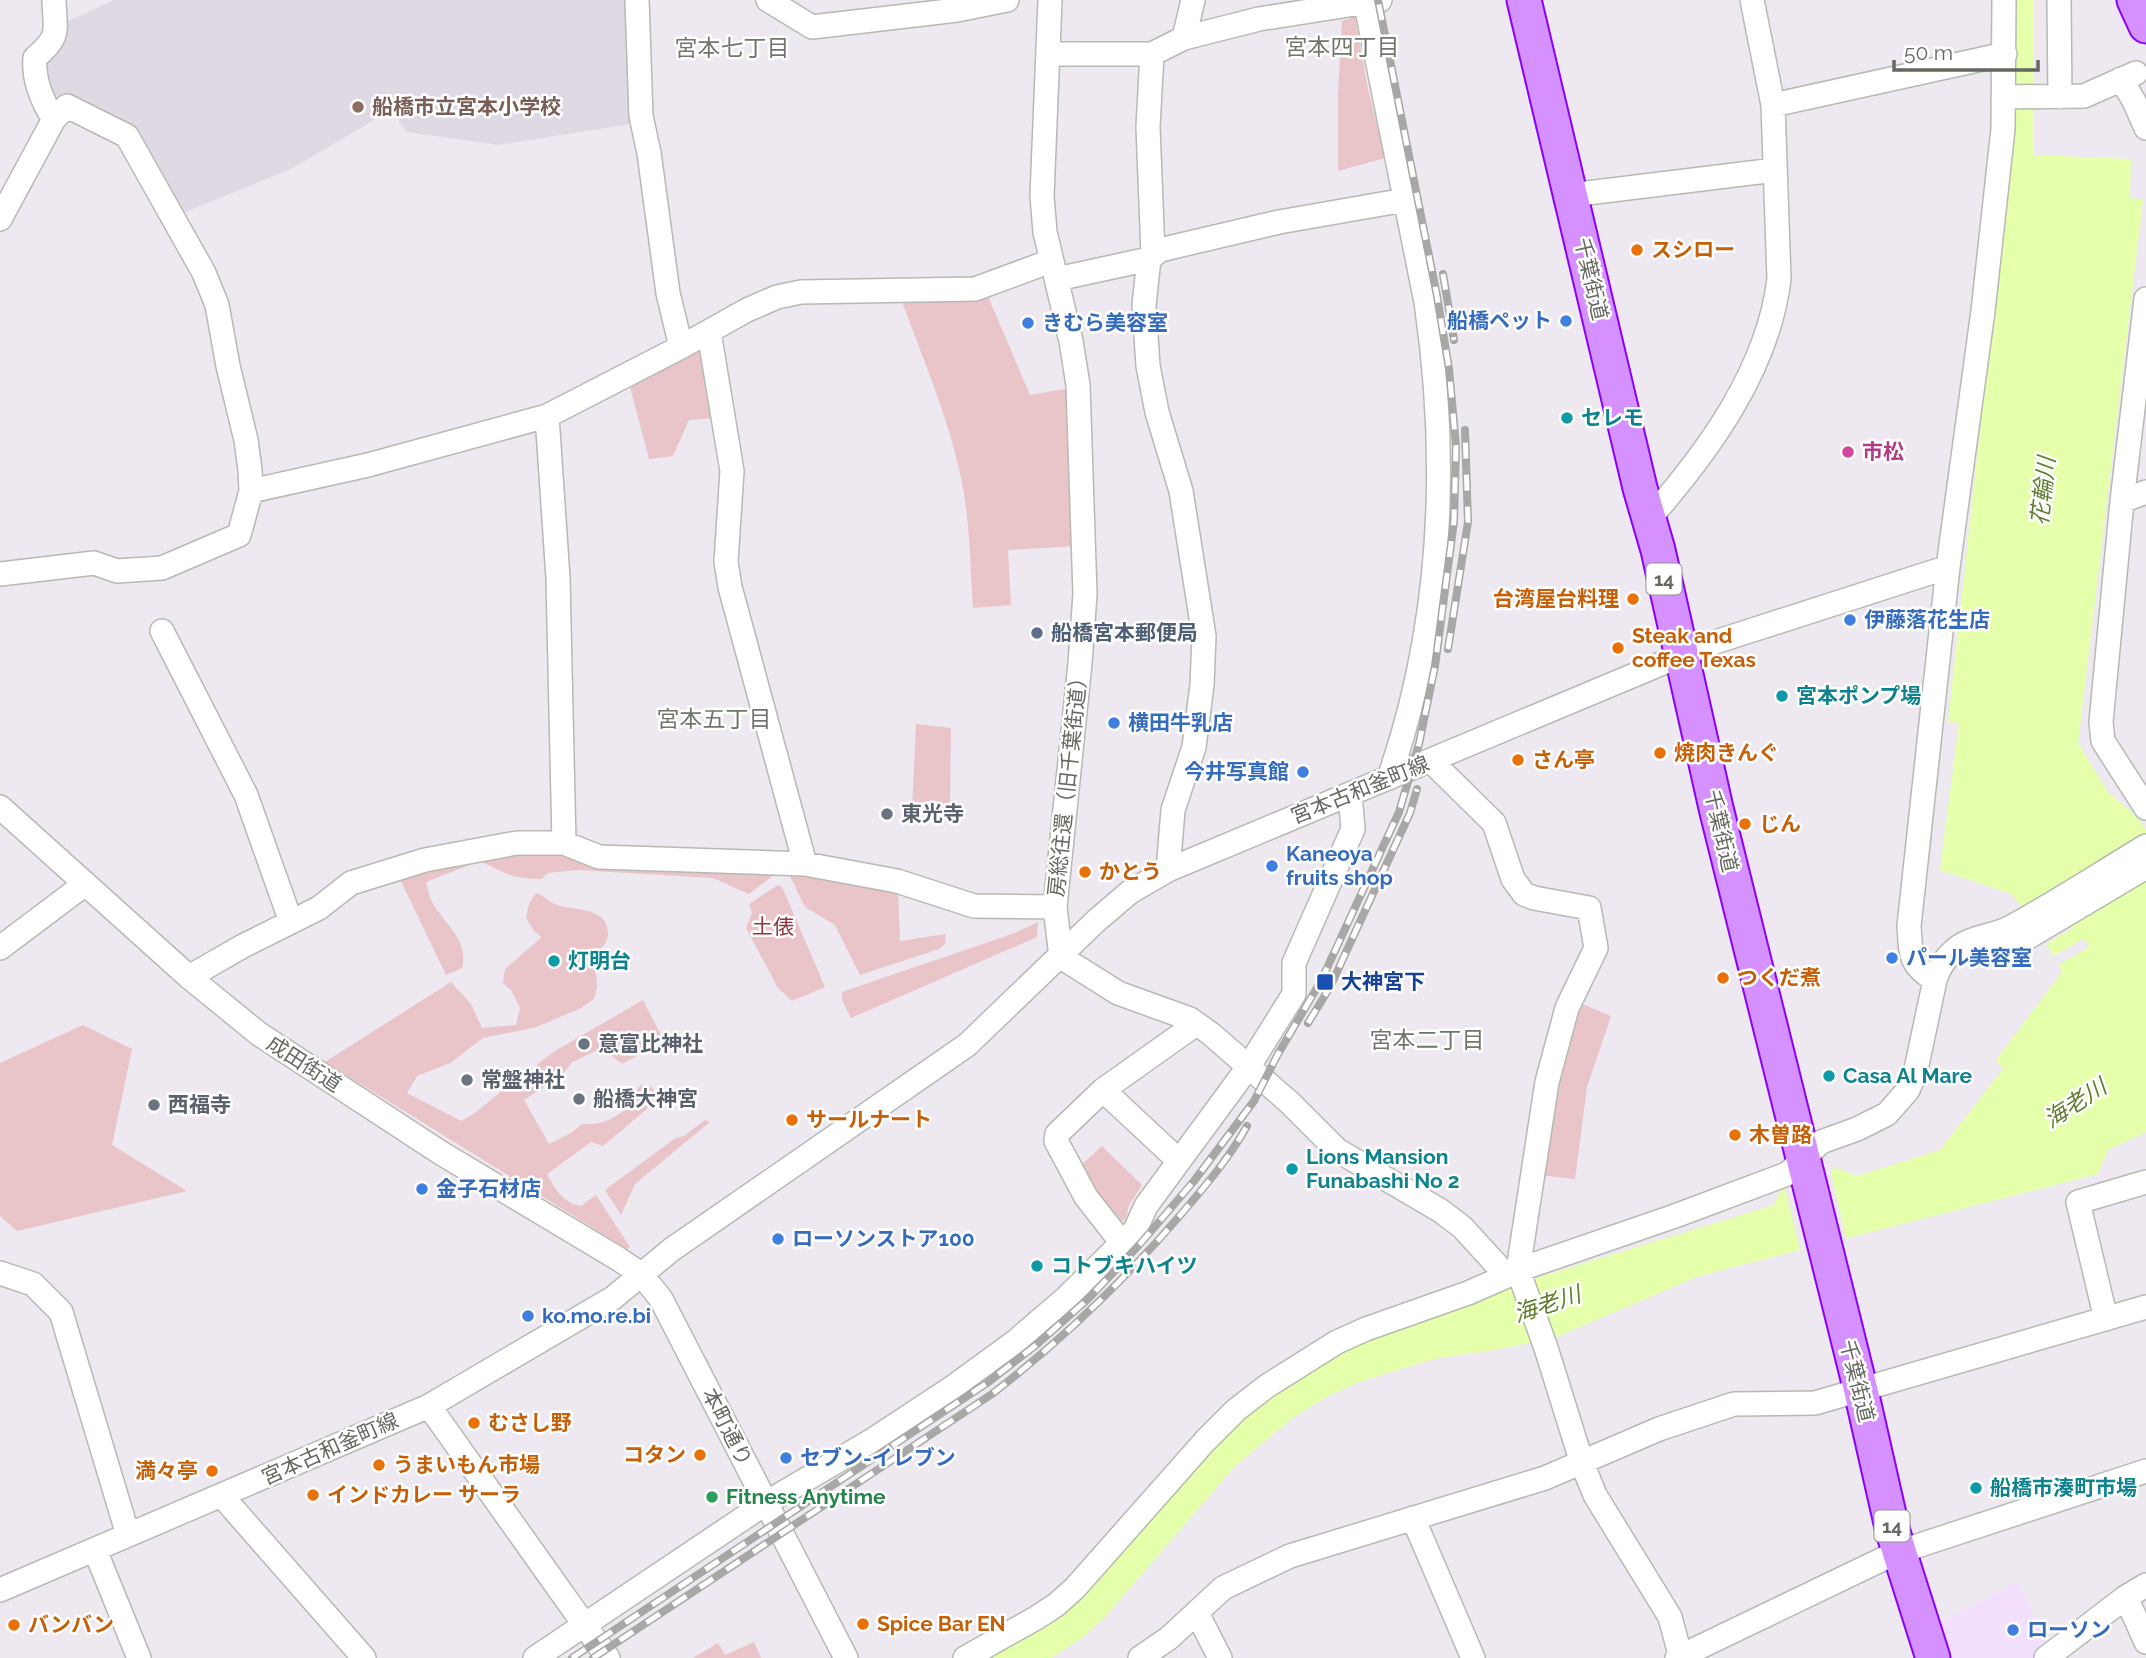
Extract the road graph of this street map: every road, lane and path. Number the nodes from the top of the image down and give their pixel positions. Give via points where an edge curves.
1 (54, 0) edge
2 (768, 0) edge
3 (1007, 0) edge
4 (1050, 0) edge
5 (1193, 0) edge
6 (1524, 0) edge
7 (1752, 0) edge
8 (2004, 0) edge
9 (2059, 0) edge
10 (2134, 0) edge
11 (1370, 1) edge
12 (639, 2) edge
13 (2146, 26) edge
14 (1184, 38) junction
15 (1048, 54) junction
16 (1152, 54) junction
17 (2005, 54) junction
18 (2007, 97) junction
19 (2053, 97) junction
20 (1773, 105) junction
21 (54, 118) junction
22 (2146, 128) edge
23 (1775, 170) junction
24 (1571, 195) junction
25 (1405, 200) junction
26 (0, 219) edge
27 (1151, 256) junction
28 (1054, 270) junction
29 (2146, 299) edge
30 (709, 332) junction
31 (681, 347) junction
32 (547, 416) junction
33 (251, 491) junction
34 (2146, 492) edge
35 (2122, 501) junction
36 (1649, 519) junction
37 (1948, 568) junction
38 (0, 574) edge
39 (162, 631) dead end
40 (1681, 656) junction
41 (1431, 761) junction
42 (1389, 778) junction
43 (1350, 794) junction
44 (0, 807) edge
45 (2146, 808) edge
46 (564, 843) junction
47 (2146, 846) edge
48 (805, 864) junction
49 (2146, 867) edge
50 (1168, 870) junction
51 (85, 884) junction
52 (1055, 907) junction
53 (291, 922) junction
54 (2031, 925) junction
55 (0, 948) edge
56 (1061, 957) junction
57 (189, 977) junction
58 (1935, 980) junction
59 (1196, 1024) junction
60 (1249, 1066) junction
61 (1103, 1090) junction
62 (1179, 1161) junction
63 (1799, 1170) junction
64 (2146, 1182) edge
65 (1122, 1243) junction
66 (0, 1273) edge
67 (641, 1274) junction
68 (1516, 1277) junction
69 (2146, 1307) edge
70 (2106, 1319) junction
71 (1861, 1391) junction
72 (429, 1406) junction
73 (1582, 1463) junction
74 (2146, 1471) edge
75 (222, 1496) junction
76 (766, 1503) junction
77 (1413, 1518) junction
78 (128, 1535) junction
79 (95, 1550) junction
80 (1899, 1553) junction
81 (2146, 1585) edge
82 (0, 1590) edge
83 (2126, 1597) junction
84 (1197, 1613) junction
85 (585, 1624) junction
86 (2146, 1642) edge
87 (1680, 1657) edge
88 (139, 1658) edge
89 (364, 1658) edge
90 (535, 1658) edge
91 (608, 1658) edge
92 (846, 1658) edge
93 (964, 1658) edge
94 (1140, 1658) edge
95 (1220, 1658) edge
96 (1473, 1658) edge
97 (1933, 1658) edge
98 (2046, 1658) edge

1 - 21 street via 55,36 35,58 34,71
2 - 3 street via 812,27
4 - 15 street, 房総往還（旧千葉街道）
5 - 14 street
6 - 24 highway, 千葉街道 / 14
7 - 20 street
8 - 17 street
9 - 19 street
10 - 13 highway
11 - 14 street via 1259,19
11 - 25 street
12 - 31 street via 641,116 668,293
14 - 16 street
15 - 16 street
15 - 28 street, 房総往還（旧千葉街道） via 1042,196
16 - 27 street via 1148,127
17 - 18 street
17 - 20 street
18 - 19 street
18 - 37 street
19 - 22 street via 2084,96 2129,76
20 - 23 street
21 - 26 street
21 - 33 street via 68,106 127,136 204,273 217,305 246,440
23 - 24 street
23 - 36 street via 1779,279 1751,372 1707,447
24 - 36 highway, 千葉街道 / 14
25 - 27 street via 1279,222
25 - 42 street via 1433,349 1438,522 1419,670
27 - 28 street
27 - 50 street via 1144,304 1148,366 1181,491 1204,636 1194,747 1173,810
28 - 30 street via 975,289 801,292 747,310
28 - 52 street, 房総往還（旧千葉街道） via 1078,385 1085,594
29 - 35 street
30 - 31 street
30 - 48 street via 732,471 726,562 730,587
31 - 32 street
32 - 33 street via 368,465
32 - 46 street via 558,578
33 - 38 street via 239,535 162,568 117,571 94,563
34 - 35 street
35 - 45 street via 2101,722 2103,741
36 - 40 highway, 千葉街道 / 14
37 - 40 street, 宮本古和釜町線
37 - 58 street via 1909,926 1912,958 1920,972
39 - 53 street via 246,795
40 - 41 street, 宮本古和釜町線
40 - 63 highway, 千葉街道 / 14
41 - 42 street, 宮本古和釜町線
41 - 68 street via 1494,823 1513,879 1524,894 1589,908 1596,948 1567,1008 1547,1082
42 - 43 street, 宮本古和釜町線
43 - 50 street, 宮本古和釜町線
43 - 60 street via 1353,828 1294,963 1294,994
44 - 51 street, 成田街道
46 - 48 street via 599,857
46 - 53 street via 517,843 396,867 351,883 319,908
47 - 54 street
48 - 52 street via 897,881 974,906
49 - 54 street
50 - 56 street, 宮本古和釜町線 via 1130,892
51 - 55 street
51 - 57 street, 成田街道
52 - 56 street, 房総往還（旧千葉街道）
53 - 57 street
54 - 58 street via 2025,939 1988,937 1961,946 1940,966
56 - 59 street via 1118,993
56 - 67 street via 967,1045
57 - 67 street, 成田街道 via 308,1067
58 - 63 street via 1921,1053 1903,1097 1887,1114 1821,1142
59 - 60 street
59 - 61 street
60 - 62 street
60 - 68 street via 1337,1150 1441,1211
61 - 62 street
61 - 65 street via 1057,1134 1056,1141 1086,1197
62 - 65 street
63 - 68 street
63 - 71 highway, 千葉街道 / 14
64 - 70 street via 2078,1202
65 - 76 street via 1066,1298 964,1379
66 - 78 street via 33,1284 61,1312
67 - 72 street, 宮本古和釜町線 via 613,1298
67 - 76 street, 本町通り via 662,1299
68 - 73 street via 1543,1339
68 - 93 street via 1378,1324 1337,1342 1267,1386 1205,1441 1056,1605
69 - 70 street
70 - 71 street
71 - 73 street via 1815,1403 1734,1404 1659,1429
71 - 80 highway, 千葉街道 / 14
72 - 75 street, 宮本古和釜町線
72 - 85 street
73 - 77 street
73 - 87 street via 1595,1495 1670,1617
74 - 80 street
75 - 78 street, 宮本古和釜町線
75 - 89 street
76 - 85 street
76 - 92 street, 本町通り
77 - 84 street via 1259,1569 1223,1588
77 - 96 street
78 - 79 street, 宮本古和釜町線
79 - 82 street, 宮本古和釜町線
79 - 88 street
80 - 87 street
80 - 97 highway, 千葉街道 / 14
81 - 83 street
83 - 86 street
83 - 98 street
84 - 94 street
84 - 95 street
85 - 90 street
85 - 91 street

